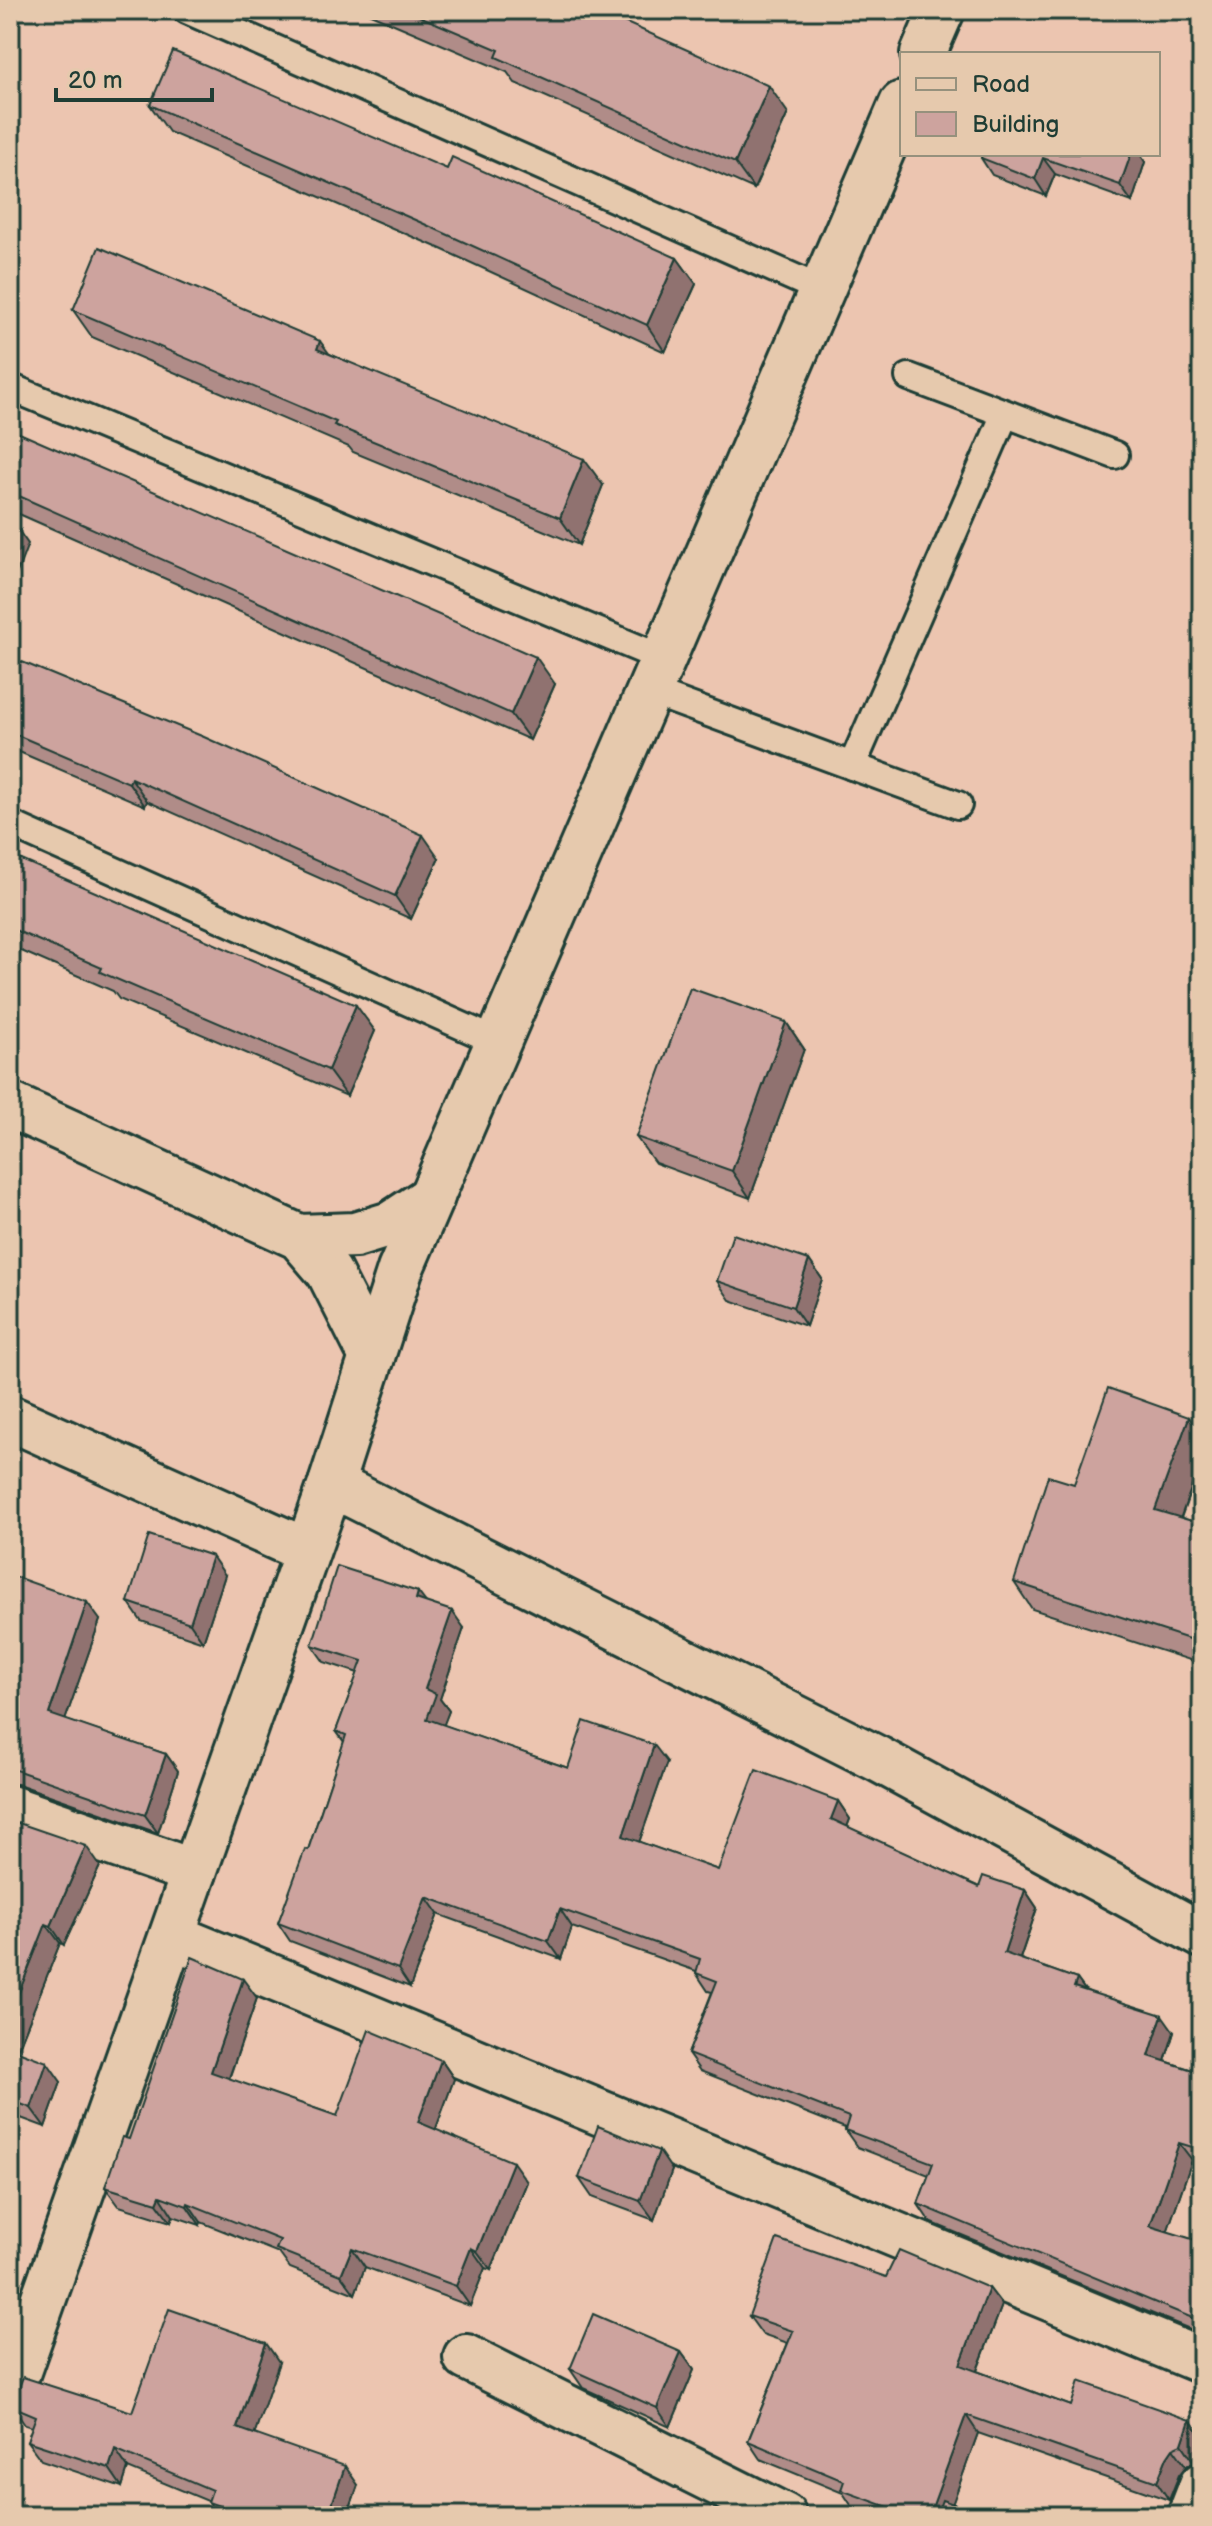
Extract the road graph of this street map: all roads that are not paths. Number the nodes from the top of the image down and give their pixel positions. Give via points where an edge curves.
1 (187, 10) edge
2 (942, 10) edge
3 (924, 52) edge
4 (900, 109) edge
5 (822, 290) junction
6 (909, 377) dead end
7 (10, 387) edge
8 (1005, 414) junction
9 (1115, 455) dead end
10 (656, 675) junction
11 (852, 766) junction
12 (958, 805) dead end
13 (10, 824) edge
14 (498, 1042) junction
15 (10, 1105) edge
16 (432, 1197) junction
17 (299, 1237) junction
18 (372, 1357) junction
19 (10, 1418) edge
20 (331, 1484) junction
21 (307, 1551) junction
22 (10, 1808) edge
23 (194, 1872) junction
24 (1202, 1935) edge
25 (172, 1936) junction
26 (466, 2357) dead end
27 (1202, 2361) edge
28 (10, 2394) edge
29 (1202, 2485) edge
30 (784, 2516) edge
31 (1190, 2516) edge

1 - 5 lane
2 - 3 street
4 - 5 street
5 - 10 street
6 - 8 lane
7 - 10 lane
8 - 9 lane
8 - 11 lane
10 - 11 lane
10 - 14 street
11 - 12 lane
13 - 14 lane
14 - 16 street
15 - 17 street
16 - 17 street via 391,1224 355,1235
16 - 18 street via 400,1270
17 - 18 street via 329,1272
18 - 20 street
19 - 21 street
20 - 21 street
20 - 24 street via 878,1759
21 - 23 street
22 - 23 street
23 - 25 street
25 - 27 street
25 - 28 street
26 - 30 street
29 - 31 street

